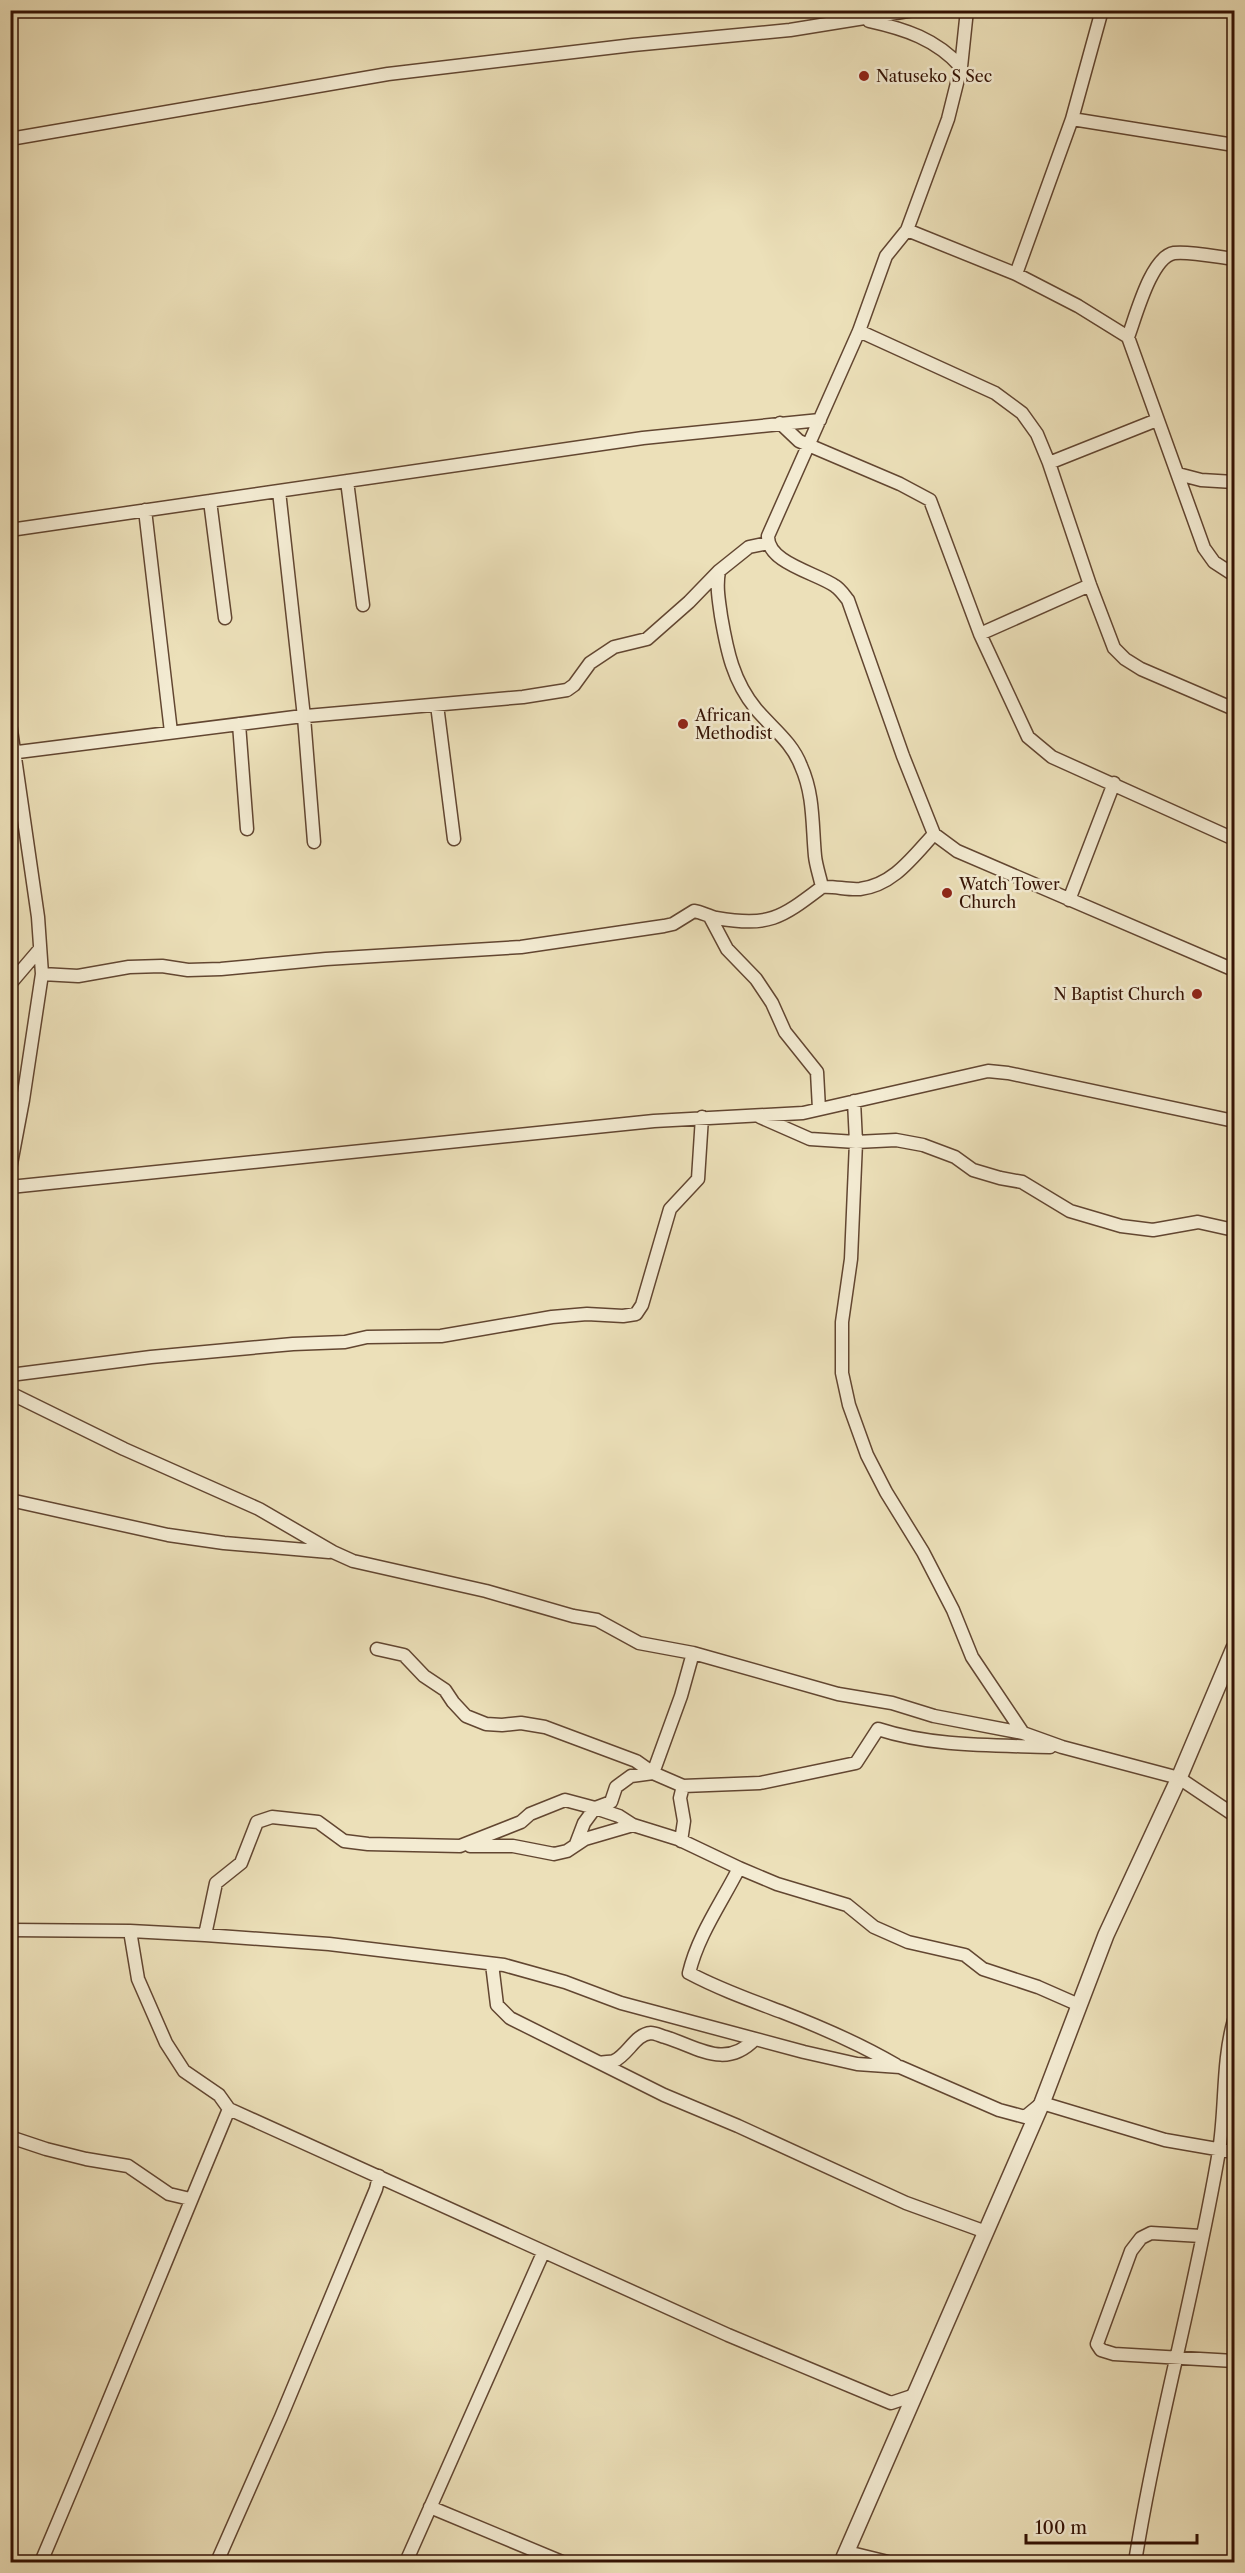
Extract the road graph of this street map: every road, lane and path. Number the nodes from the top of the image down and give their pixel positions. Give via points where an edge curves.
1 (914, 10) edge
2 (967, 10) edge
3 (1102, 10) edge
4 (862, 19) junction
5 (961, 67) junction
6 (1072, 119) junction
7 (10, 139) edge
8 (1234, 145) edge
9 (907, 230) junction
10 (1234, 259) edge
11 (1016, 274) junction
12 (859, 331) junction
13 (1128, 336) junction
14 (820, 420) junction
15 (1157, 420) junction
16 (780, 423) junction
17 (809, 445) junction
18 (1049, 463) junction
19 (1178, 474) junction
20 (347, 481) junction
21 (1234, 482) edge
22 (279, 491) junction
23 (210, 501) junction
24 (145, 510) junction
25 (10, 530) edge
26 (768, 543) junction
27 (719, 571) junction
28 (1234, 575) edge
29 (1090, 585) junction
30 (363, 605) dead end
31 (225, 618) dead end
32 (980, 634) junction
33 (437, 705) junction
34 (1234, 709) edge
35 (304, 717) junction
36 (10, 723) edge
37 (239, 724) junction
38 (171, 732) junction
39 (12, 755) edge
40 (1114, 783) junction
41 (247, 829) dead end
42 (934, 834) junction
43 (454, 839) dead end
44 (1234, 839) edge
45 (314, 842) dead end
46 (822, 887) junction
47 (1070, 900) junction
48 (710, 917) junction
49 (39, 950) junction
50 (1234, 970) edge
51 (42, 974) junction
52 (10, 984) edge
53 (854, 1101) junction
54 (819, 1109) junction
55 (757, 1116) junction
56 (702, 1117) junction
57 (1234, 1121) edge
58 (856, 1143) junction
59 (10, 1169) edge
60 (10, 1187) edge
61 (1234, 1230) edge
62 (10, 1375) edge
63 (10, 1394) edge
64 (10, 1500) edge
65 (333, 1552) junction
66 (377, 1648) dead end
67 (1234, 1648) edge
68 (693, 1653) junction
69 (1023, 1733) junction
70 (1062, 1747) junction
71 (653, 1773) junction
72 (1179, 1778) junction
73 (683, 1786) junction
74 (595, 1808) junction
75 (1234, 1815) edge
76 (633, 1825) junction
77 (681, 1841) junction
78 (576, 1844) junction
79 (460, 1846) junction
80 (739, 1868) junction
81 (10, 1930) edge
82 (130, 1931) junction
83 (205, 1935) junction
84 (492, 1964) junction
85 (1079, 2005) junction
86 (1234, 2020) edge
87 (755, 2039) junction
88 (600, 2063) junction
89 (900, 2067) junction
90 (1042, 2103) junction
91 (229, 2109) junction
92 (10, 2137) edge
93 (1219, 2150) junction
94 (1234, 2152) edge
95 (379, 2176) junction
96 (190, 2199) junction
97 (986, 2232) junction
98 (1202, 2236) junction
99 (543, 2253) junction
100 (1177, 2357) junction
101 (1234, 2361) edge
102 (915, 2395) junction
103 (430, 2507) junction
104 (845, 2557) edge
105 (40, 2562) edge
106 (217, 2562) edge
107 (406, 2562) edge
108 (562, 2562) edge
109 (888, 2562) edge
110 (1135, 2562) edge

1 - 4 street
2 - 5 street
3 - 6 street
4 - 5 street via 925,39 939,46
4 - 7 street via 388,74
5 - 9 street via 948,119
6 - 8 street
6 - 11 street
9 - 11 street
9 - 12 street via 886,256
10 - 13 street via 1175,253 1163,257
11 - 13 street
12 - 14 street
12 - 18 street via 995,393 1022,413 1037,434
13 - 15 street
14 - 16 street
14 - 17 street
15 - 18 street
15 - 19 street
16 - 17 street
16 - 20 street via 643,438
17 - 26 street
17 - 32 street via 930,500
18 - 29 street
19 - 21 street
19 - 28 street via 1204,548 1214,562
20 - 22 street
20 - 30 street
22 - 23 street
22 - 35 street
23 - 24 street
23 - 31 street
24 - 25 street
24 - 38 street
26 - 27 street via 749,547
26 - 42 street via 779,558 837,587 848,600
27 - 33 street via 646,639 614,647 590,663 567,690
27 - 46 street via 717,588 732,671 800,763 812,803 815,857
29 - 32 street
29 - 34 street via 1114,648 1125,660
32 - 40 street via 1029,737 1052,757
33 - 35 street
33 - 43 street
35 - 37 street
35 - 45 street
36 - 39 street
37 - 38 street
37 - 41 street
38 - 39 street
39 - 49 street via 38,917
40 - 44 street
40 - 47 street
42 - 46 street via 886,881 858,889
42 - 47 street via 957,851
46 - 48 street via 795,909 771,920
47 - 50 street
48 - 51 street via 694,911 664,926 521,946 221,969 162,966 78,976
48 - 54 street via 727,949 756,979 785,1032 817,1072
49 - 51 street
49 - 52 street
51 - 59 street
53 - 54 street
53 - 57 street via 988,1071 1008,1072
53 - 58 street
54 - 55 street
55 - 56 street
55 - 58 street via 810,1139
56 - 60 street
56 - 62 street via 698,1179 670,1209 642,1305 632,1315 552,1317 441,1336 367,1337 150,1357
58 - 61 street via 896,1140 923,1145 955,1157 973,1170 1022,1182 1070,1211 1121,1226 1153,1230 1198,1222
58 - 69 street via 851,1259 842,1322 842,1373 849,1405 867,1455 923,1552 972,1657
63 - 65 street via 258,1509
64 - 65 street via 168,1535
65 - 68 street via 353,1561 597,1620 639,1643
66 - 71 street via 404,1655 424,1676 446,1690 466,1716 486,1724 545,1727 636,1761
67 - 72 street
68 - 69 street via 838,1694
68 - 71 street
69 - 70 street
70 - 72 street
70 - 73 street via 904,1738 878,1729 856,1763 760,1784
71 - 73 street
71 - 74 street via 631,1776 616,1787 610,1802
72 - 75 street
72 - 85 street via 1106,1935
73 - 77 street
74 - 76 street
74 - 78 street
74 - 79 street via 565,1800
76 - 77 street
76 - 78 street
77 - 80 street
78 - 79 street via 554,1854 513,1846
79 - 83 street via 368,1845 344,1841 318,1822 272,1817 262,1820 253,1827 241,1863 216,1883
80 - 85 street via 848,1905 874,1927 908,1942 965,1956 983,1969
80 - 89 street via 709,1921 688,1973 841,2037
81 - 82 street
82 - 83 street
82 - 91 street via 138,1979 166,2043 184,2071 219,2096
83 - 84 street via 329,1944
84 - 87 street
84 - 88 street via 497,2005 510,2018
85 - 90 street
86 - 93 street
87 - 88 street via 745,2049 720,2056 651,2033 613,2061
87 - 89 street via 858,2064
88 - 97 street via 895,2198
89 - 90 street via 1008,2113 1025,2117
90 - 93 street via 1165,2140
90 - 97 street
91 - 95 street
91 - 96 street
92 - 96 street via 66,2154 128,2166 169,2194
93 - 94 street
93 - 98 street
95 - 99 street
95 - 106 street via 286,2406
96 - 105 street
97 - 102 street
98 - 100 street
98 - 100 street via 1151,2233 1141,2238 1131,2251 1097,2344 1101,2350 1114,2354
99 - 102 street via 891,2403
99 - 103 street
100 - 101 street
100 - 110 street via 1148,2480
102 - 104 street
103 - 107 street
103 - 108 street
104 - 109 street

